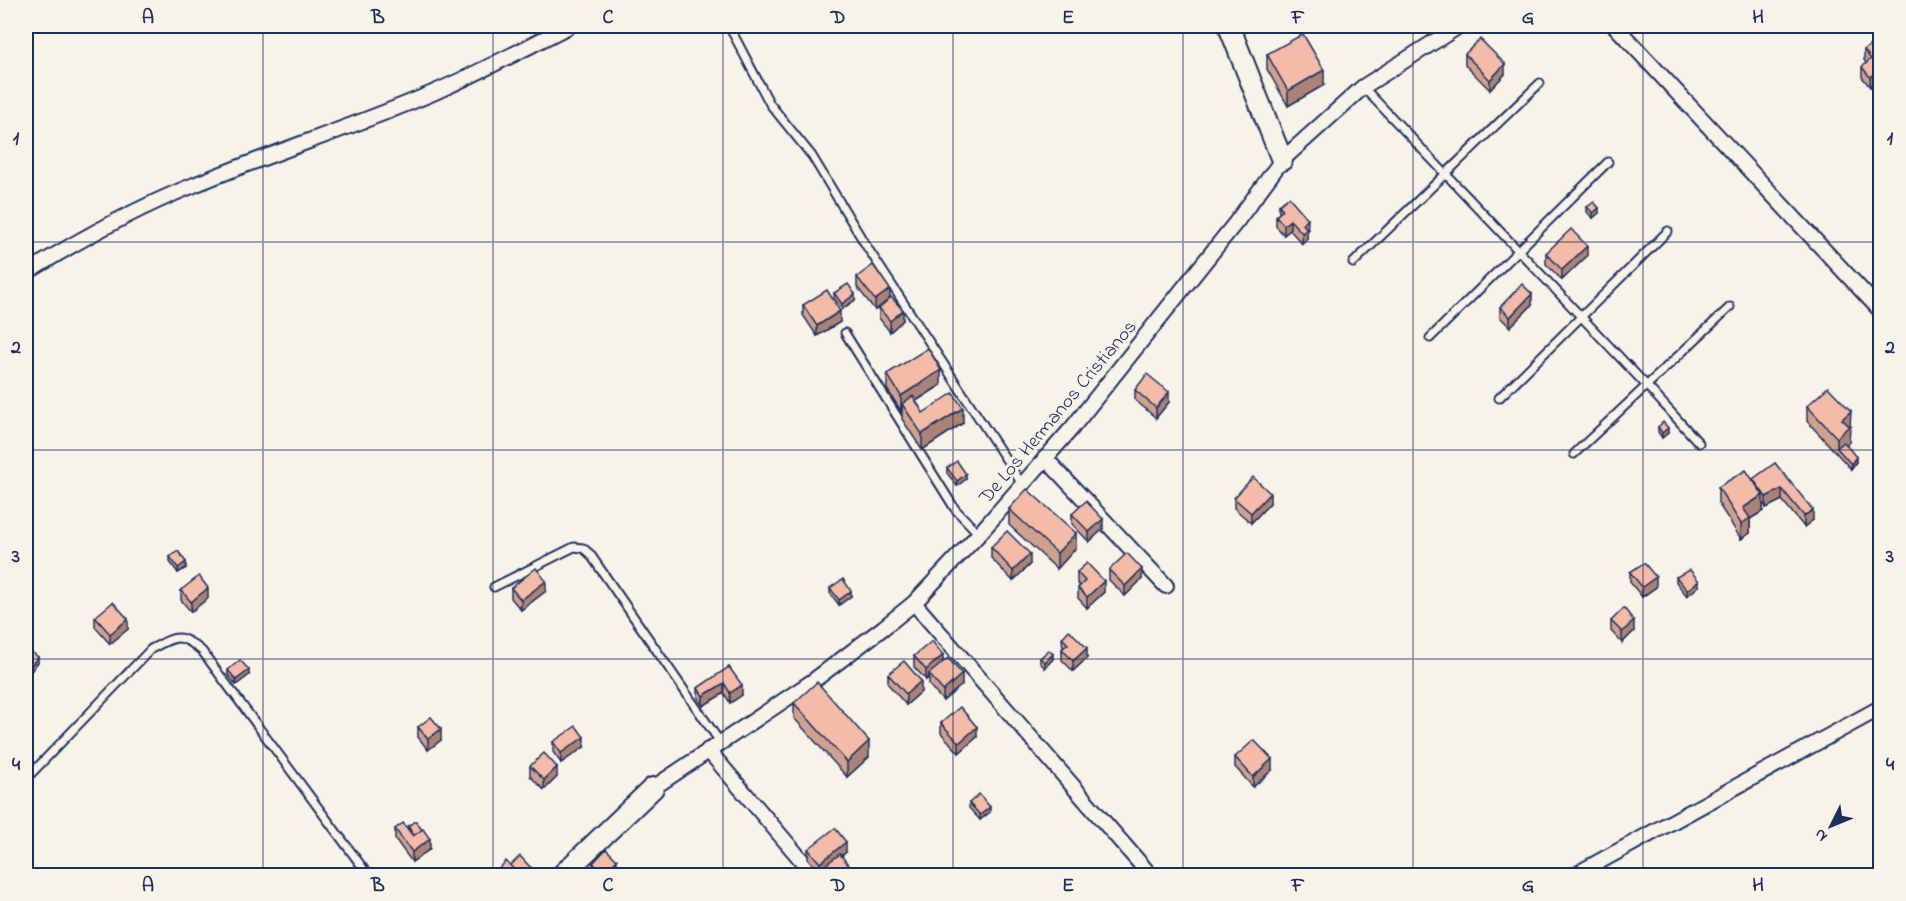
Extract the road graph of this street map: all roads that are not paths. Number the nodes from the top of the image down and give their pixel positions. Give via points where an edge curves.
1 (570, 26) edge
2 (729, 26) edge
3 (1229, 26) edge
4 (1459, 26) edge
5 (1615, 26) edge
6 (1540, 83) dead end
7 (1363, 87) junction
8 (1282, 160) junction
9 (1608, 162) dead end
10 (1446, 174) junction
11 (1668, 231) dead end
12 (1518, 250) junction
13 (1353, 263) dead end
14 (26, 273) edge
15 (1730, 307) dead end
16 (1881, 310) edge
17 (1581, 316) junction
18 (845, 333) dead end
19 (1430, 338) dead end
20 (1647, 386) junction
21 (1499, 398) dead end
22 (1699, 443) dead end
23 (1574, 454) dead end
24 (1045, 458) junction
25 (1022, 484) junction
26 (980, 534) junction
27 (1166, 586) dead end
28 (494, 587) dead end
29 (914, 603) junction
30 (1881, 708) edge
31 (714, 746) junction
32 (26, 779) edge
33 (653, 788) joint
34 (369, 876) edge
35 (561, 876) edge
36 (815, 876) edge
37 (1151, 876) edge
38 (1573, 876) edge

1 - 14 street via 435,92 151,204 83,238
2 - 25 lane via 770,104 812,156
3 - 8 street
4 - 7 street, De Los Hermanos Cristianos
5 - 16 street
6 - 10 lane
7 - 8 street, De Los Hermanos Cristianos
7 - 10 lane
8 - 24 street, De Los Hermanos Cristianos
9 - 12 lane
10 - 12 lane
10 - 13 lane
11 - 17 lane
12 - 17 lane
12 - 19 lane
15 - 20 lane
17 - 20 lane
17 - 21 lane
18 - 26 lane via 956,509
20 - 22 lane
20 - 23 lane
24 - 25 street, De Los Hermanos Cristianos
24 - 27 street
25 - 26 street, De Los Hermanos Cristianos
26 - 29 street, De Los Hermanos Cristianos
28 - 31 lane via 574,547 583,548
29 - 31 street, De Los Hermanos Cristianos via 813,681
29 - 37 street
30 - 38 street
31 - 33 street, De Los Hermanos Cristianos
31 - 36 street
32 - 34 lane via 152,649 172,638 187,638 202,651
33 - 35 street

